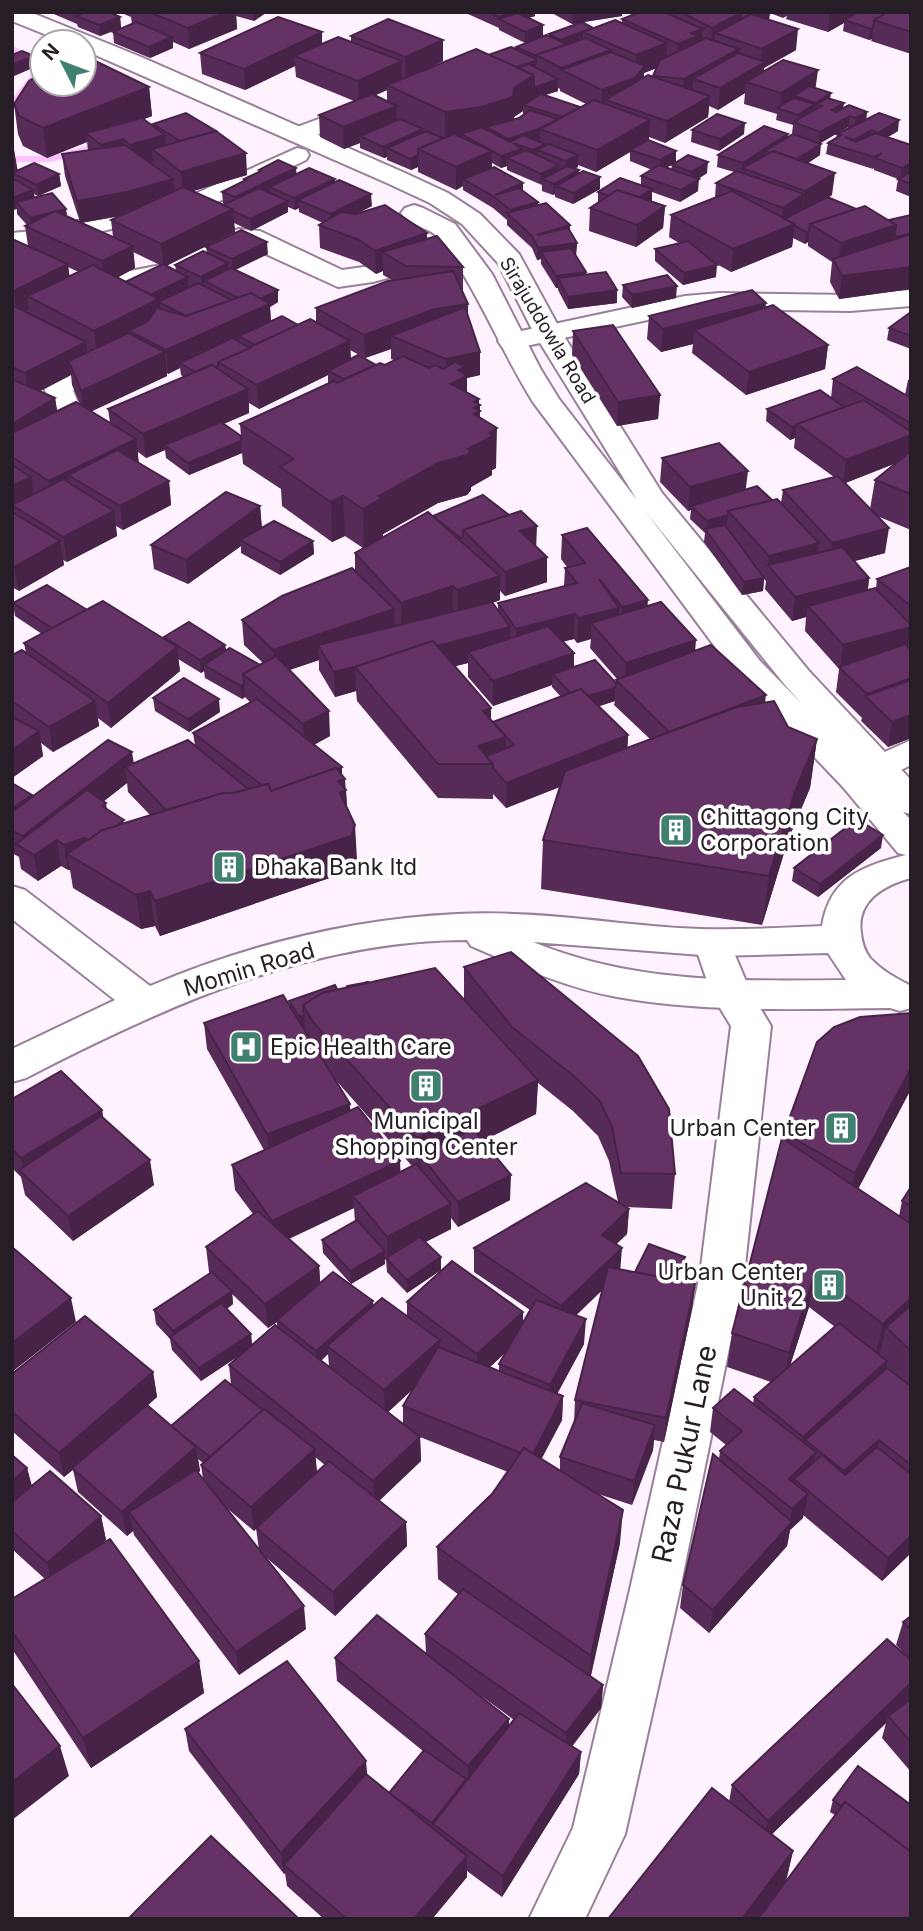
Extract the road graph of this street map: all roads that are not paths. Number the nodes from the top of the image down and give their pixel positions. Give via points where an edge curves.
1 (12, 13) edge
2 (98, 66) edge
3 (390, 100) edge
4 (298, 145) junction
5 (19, 235) edge
6 (461, 250) junction
7 (104, 286) junction
8 (911, 298) edge
9 (51, 302) edge
10 (137, 303) edge
11 (548, 333) junction
12 (146, 339) edge
13 (512, 341) junction
14 (12, 456) edge
15 (911, 751) edge
16 (866, 773) junction
17 (911, 802) edge
18 (911, 844) edge
19 (911, 866) edge
20 (12, 899) edge
21 (459, 927) junction
22 (841, 939) junction
23 (713, 943) junction
24 (732, 995) junction
25 (901, 997) edge
26 (145, 1003) junction
27 (12, 1067) edge
28 (556, 1919) edge

1 - 4 main road, Sirajuddowla Road via 132,62
2 - 4 main road, Sirajuddowla Road
3 - 4 main road
4 - 5 main road via 198,201
4 - 6 main road, Sirajuddowla Road via 446,229
4 - 11 main road, Sirajuddowla Road via 439,198 471,219 510,260
6 - 7 main road via 338,279 261,241 240,236 211,247 186,266
6 - 13 main road, Sirajuddowla Road
7 - 9 main road via 73,290
7 - 10 main road
8 - 11 main road via 850,303 697,303
11 - 13 main road
11 - 16 main road, Sirajuddowla Road via 650,497 797,678
12 - 14 main road via 89,357 58,387 70,421 66,429
13 - 16 main road, Sirajuddowla Road via 547,402 748,668
15 - 16 main road
16 - 17 main road, Sirajuddowla Road
16 - 18 main road, Sirajuddowla Road
19 - 22 main road via 869,879 850,896 840,916
20 - 26 main road
21 - 23 main road, Momin Road
21 - 24 main road, Momin Road via 547,963 616,983
21 - 26 main road, Momin Road via 376,936 295,952 217,973
22 - 23 main road, Momin Road
22 - 25 main road via 850,960 868,978
23 - 24 main road, Raza Pukur Lane
24 - 25 main road, Momin Road
24 - 28 main road, Raza Pukur Lane via 751,1026 722,1275 598,1834
26 - 27 main road, Momin Road

